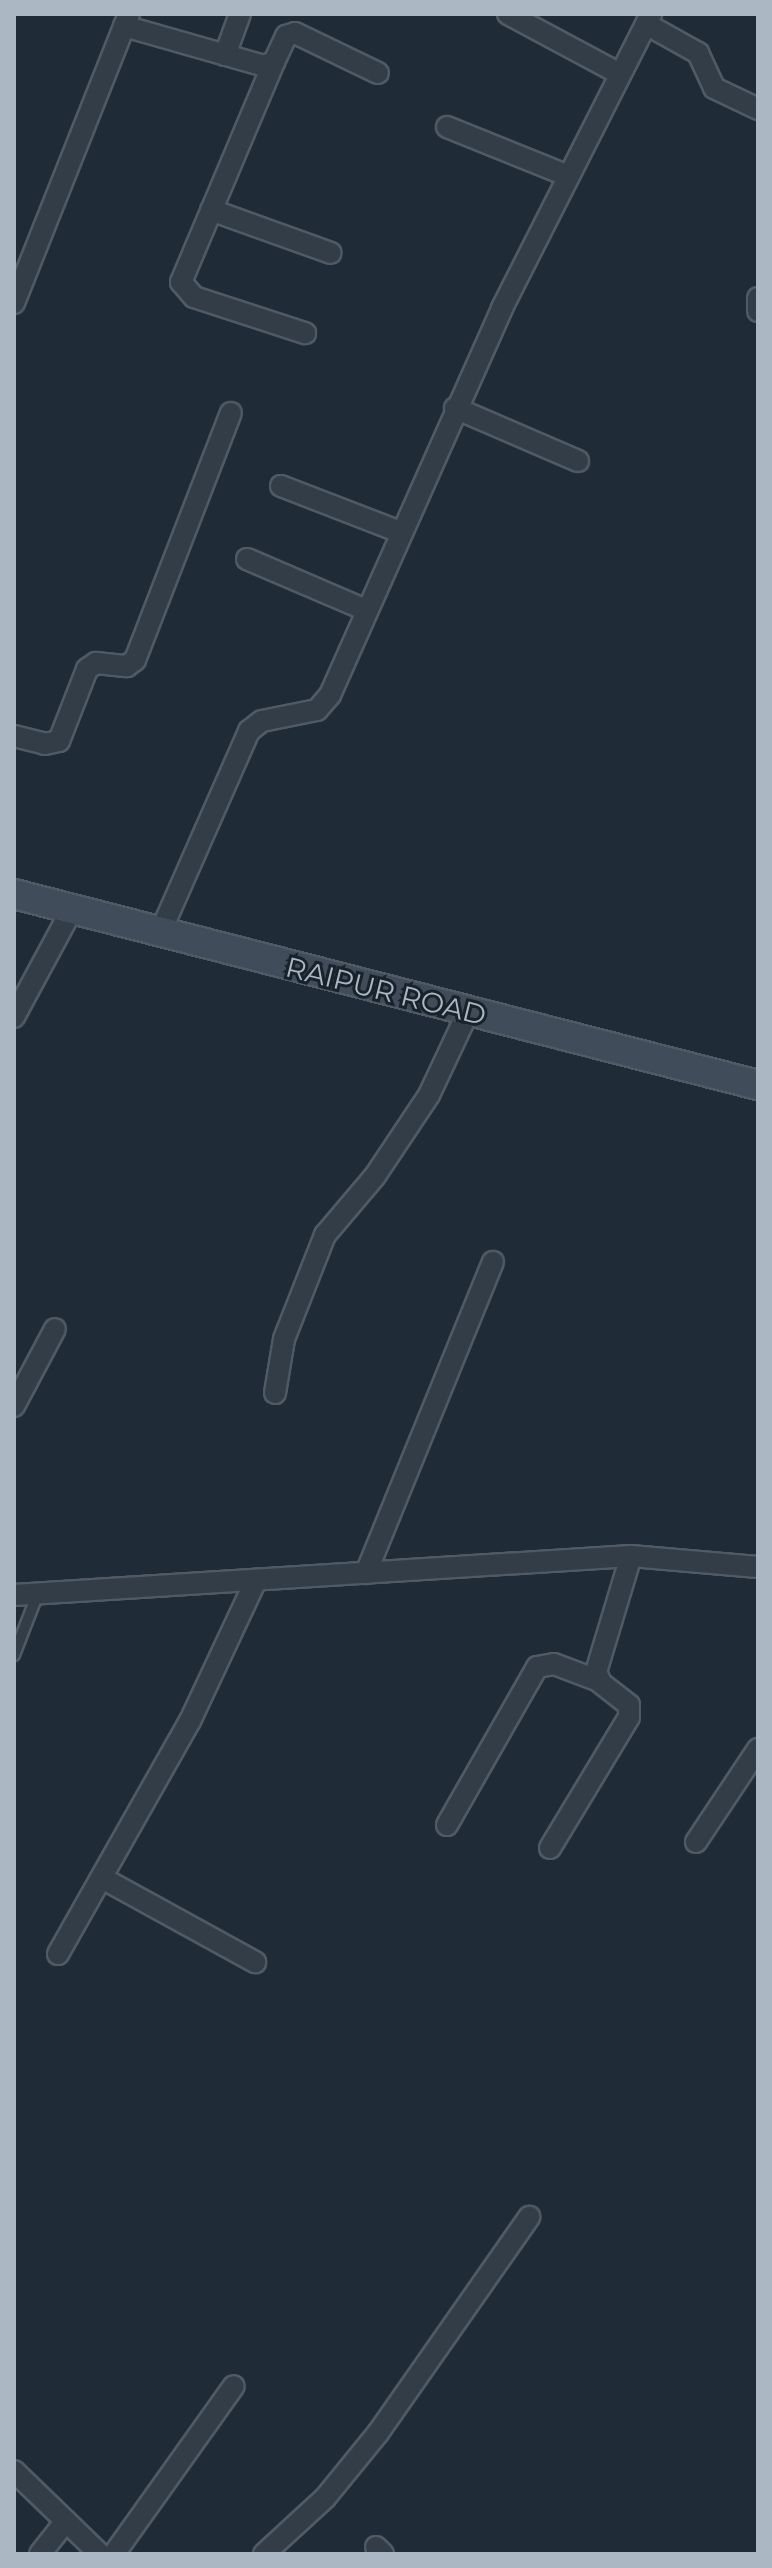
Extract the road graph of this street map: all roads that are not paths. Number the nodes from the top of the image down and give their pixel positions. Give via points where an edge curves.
1 (240, 14) edge
2 (508, 14) edge
3 (649, 19) edge
4 (126, 20) edge
5 (225, 55) junction
6 (274, 62) junction
7 (378, 73) dead end
8 (620, 74) junction
9 (758, 109) edge
10 (447, 127) dead end
11 (568, 176) junction
12 (211, 210) junction
13 (331, 253) dead end
14 (758, 298) edge
15 (14, 303) edge
16 (758, 311) edge
17 (305, 333) dead end
18 (455, 408) junction
19 (231, 413) dead end
20 (578, 461) dead end
21 (281, 486) dead end
22 (400, 532) junction
23 (247, 559) dead end
24 (366, 610) junction
25 (14, 736) edge
26 (14, 894) edge
27 (71, 911) junction
28 (160, 933) junction
29 (468, 1012) junction
30 (14, 1017) edge
31 (758, 1085) edge
32 (493, 1262) dead end
33 (55, 1329) dead end
34 (275, 1393) dead end
35 (14, 1406) edge
36 (631, 1556) junction
37 (758, 1567) edge
38 (366, 1573) junction
39 (256, 1580) junction
40 (38, 1593) junction
41 (14, 1595) edge
42 (14, 1655) edge
43 (599, 1681) junction
44 (758, 1749) edge
45 (447, 1825) dead end
46 (696, 1842) dead end
47 (550, 1848) dead end
48 (102, 1878) junction
49 (58, 1954) dead end
50 (255, 1962) dead end
51 (529, 2217) dead end
52 (234, 2386) dead end
53 (14, 2471) edge
54 (66, 2521) junction
55 (40, 2554) edge
56 (100, 2554) edge
57 (114, 2554) edge
58 (264, 2554) edge

1 - 5 street
2 - 8 street
3 - 8 street
3 - 9 street via 698,53 714,88
4 - 5 street
4 - 15 street
5 - 6 street via 259,65
6 - 7 street via 286,36 295,33
6 - 12 street
8 - 11 street
10 - 11 street
11 - 18 street
12 - 13 street
12 - 17 street via 182,288 194,297
14 - 16 street
18 - 20 street
18 - 22 street
19 - 25 street via 135,660 127,666 96,663 87,669 59,741 45,744
21 - 22 street
22 - 24 street
23 - 24 street
24 - 28 street via 323,704 306,714 262,721 244,738
26 - 27 main road, RAIPUR ROAD
27 - 28 main road, RAIPUR ROAD
27 - 30 street
28 - 29 main road, RAIPUR ROAD
29 - 31 main road, RAIPUR ROAD
29 - 34 street via 429,1095 375,1176 325,1235 284,1339
32 - 38 street
33 - 35 street
36 - 37 street
36 - 38 street
36 - 43 street via 597,1663
38 - 39 street
39 - 40 street
39 - 48 street via 190,1721
40 - 41 street
40 - 42 lane
43 - 45 street via 554,1664 537,1667
43 - 47 street via 629,1705 629,1717
44 - 46 street
48 - 49 street
48 - 50 street
51 - 58 street via 378,2433 325,2498
52 - 57 street
53 - 54 street
54 - 55 street
54 - 56 street

